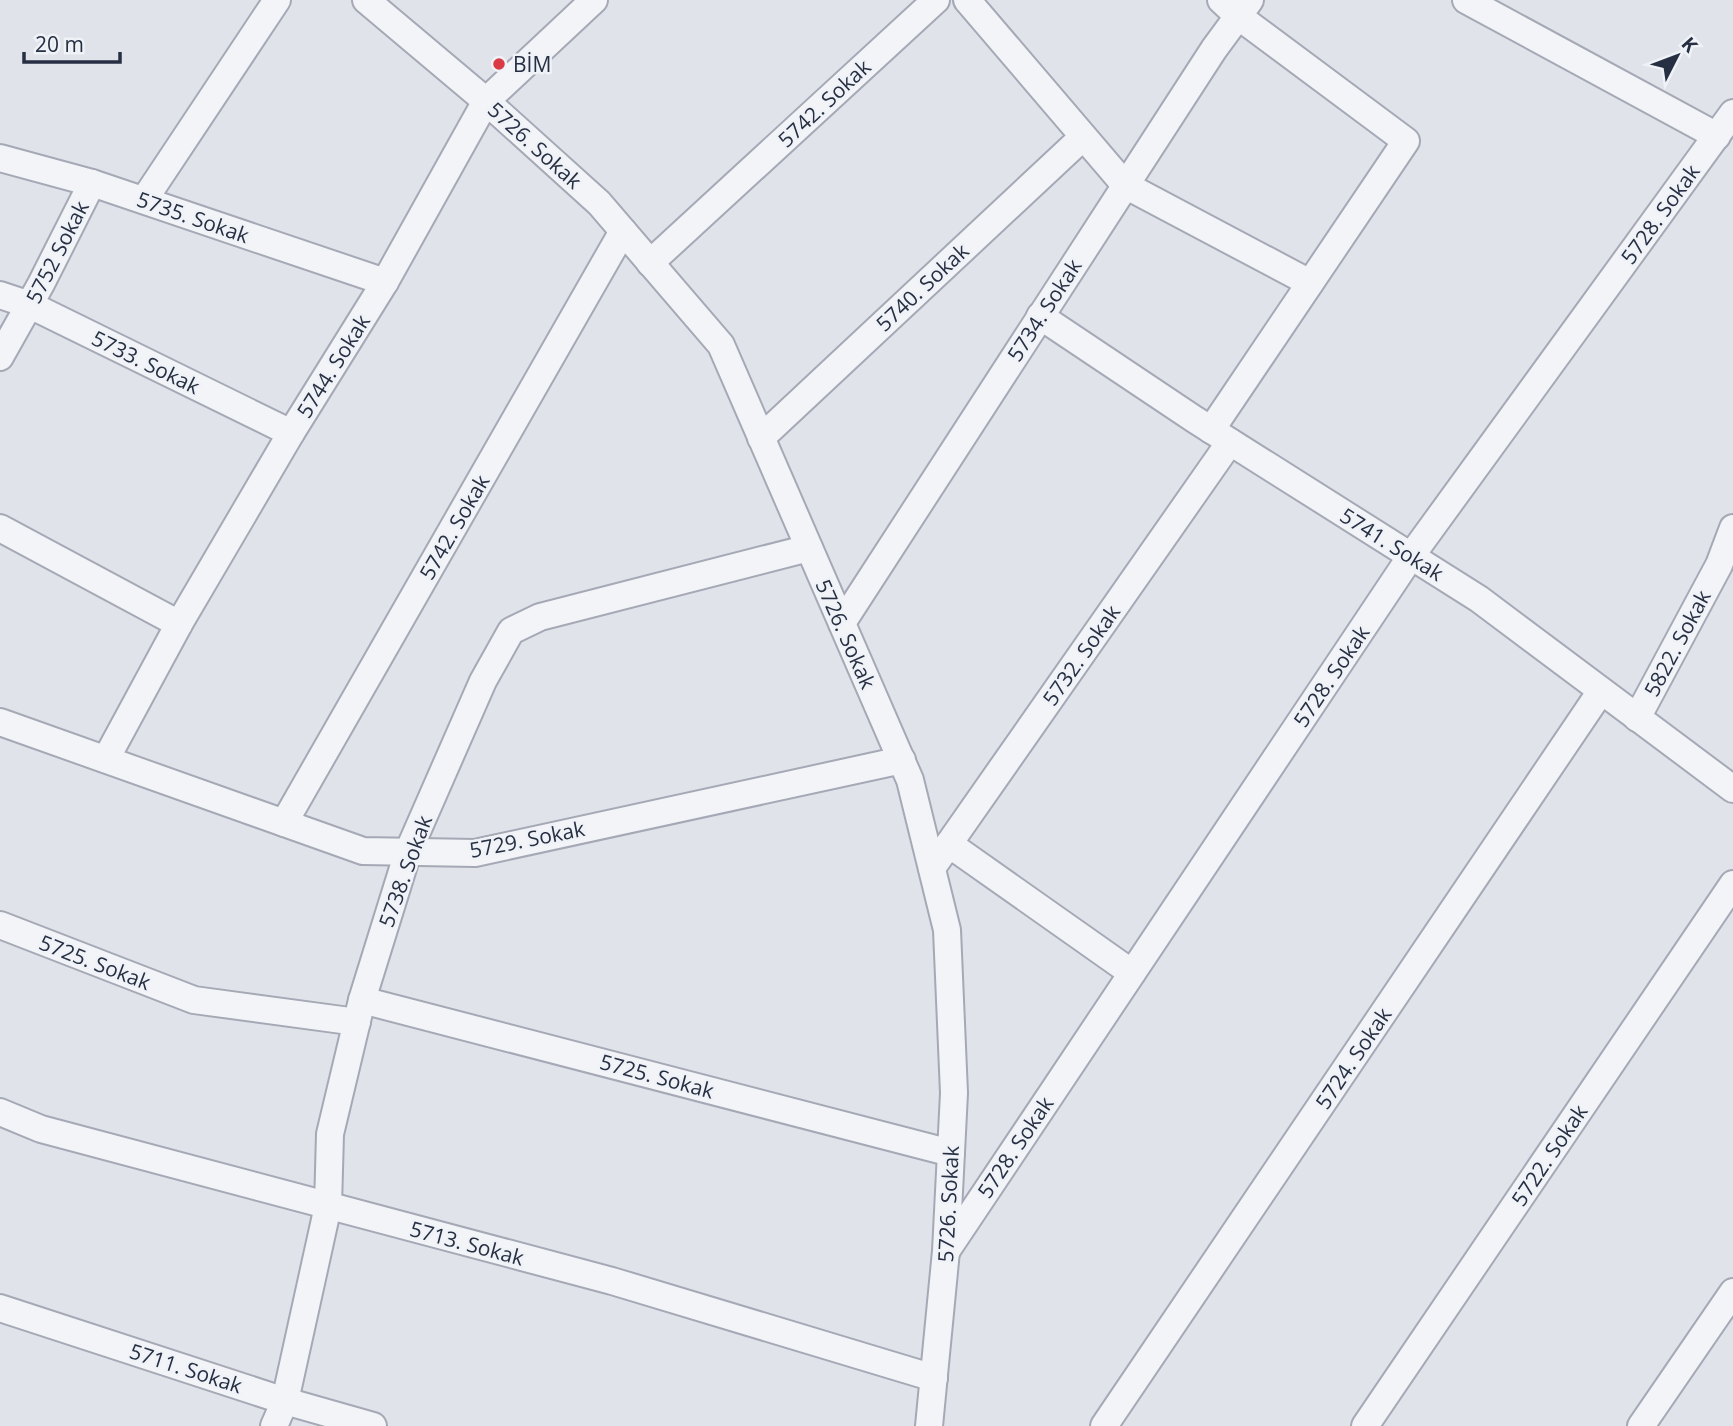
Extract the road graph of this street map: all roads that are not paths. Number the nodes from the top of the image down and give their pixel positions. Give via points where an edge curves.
1 (594, 0) edge
2 (936, 0) edge
3 (967, 0) edge
4 (1466, 0) edge
5 (271, 1) edge
6 (372, 2) edge
7 (1236, 5) edge
8 (486, 101) junction
9 (1733, 113) edge
10 (1083, 136) junction
11 (1717, 136) junction
12 (0, 158) edge
13 (92, 183) junction
14 (1125, 185) junction
15 (144, 200) junction
16 (623, 231) junction
17 (650, 263) junction
18 (385, 282) junction
19 (1310, 283) junction
20 (0, 295) edge
21 (30, 305) junction
22 (1040, 316) junction
23 (0, 357) edge
24 (291, 433) junction
25 (1221, 436) junction
26 (761, 438) junction
27 (0, 528) edge
28 (1733, 528) edge
29 (809, 548) junction
30 (1411, 556) junction
31 (842, 623) junction
32 (179, 624) junction
33 (1601, 691) junction
34 (1637, 718) junction
35 (0, 722) edge
36 (106, 759) junction
37 (902, 760) junction
38 (1733, 789) edge
39 (284, 823) junction
40 (949, 844) junction
41 (408, 852) junction
42 (932, 868) junction
43 (1733, 884) edge
44 (0, 925) edge
45 (1132, 973) junction
46 (359, 1011) junction
47 (0, 1112) edge
48 (951, 1153) junction
49 (328, 1206) junction
50 (946, 1251) junction
51 (1733, 1292) edge
52 (0, 1308) edge
53 (934, 1378) junction
54 (285, 1401) junction
55 (274, 1426) edge
56 (373, 1426) edge
57 (929, 1426) edge
58 (1104, 1426) edge
59 (1365, 1426) edge
60 (1641, 1426) edge

1 - 8 street, 5744. Sokak
2 - 17 street, 5742. Sokak
3 - 10 street
4 - 11 street
5 - 15 street
6 - 8 street, 5726. Sokak
7 - 14 street, 5734. Sokak
7 - 19 street, 5732. Sokak via 1406,141
8 - 16 street, 5726. Sokak via 599,203
8 - 18 street, 5744. Sokak
9 - 11 street, 5728. Sokak
10 - 14 street
10 - 26 street, 5740. Sokak
11 - 30 street, 5728. Sokak
12 - 13 street, 5735. Sokak
13 - 15 street, 5735. Sokak
13 - 21 street, 5752 Sokak
14 - 19 street
14 - 22 street, 5734. Sokak
15 - 18 street, 5735. Sokak
16 - 17 street, 5726. Sokak
16 - 39 street, 5742. Sokak
17 - 26 street, 5726. Sokak via 721,345
18 - 24 street, 5744. Sokak
19 - 25 street, 5732. Sokak
20 - 21 street, 5733. Sokak
21 - 23 street, 5752 Sokak
21 - 24 street, 5733. Sokak
22 - 25 street, 5741. Sokak
22 - 31 street, 5734. Sokak
24 - 32 street, 5744. Sokak
25 - 30 street, 5741. Sokak
25 - 40 street, 5732. Sokak
26 - 29 street, 5726. Sokak
27 - 32 street
28 - 34 street, 5822. Sokak via 1719,565
29 - 31 street, 5726. Sokak
29 - 41 street, 5738. Sokak via 540,617 511,631 483,681
30 - 33 street, 5741. Sokak via 1479,599
30 - 45 street, 5728. Sokak
31 - 37 street, 5726. Sokak
32 - 36 street, 5744. Sokak
33 - 34 street, 5741. Sokak
33 - 58 street, 5724. Sokak
34 - 38 street, 5741. Sokak
35 - 36 street, 5729. Sokak
36 - 39 street, 5729. Sokak
37 - 41 street, 5729. Sokak via 475,853
37 - 42 street, 5726. Sokak
39 - 41 street, 5729. Sokak via 363,852
40 - 42 street, 5732. Sokak
40 - 45 street
41 - 46 street, 5738. Sokak
42 - 48 street, 5726. Sokak via 947,930 954,1093
43 - 59 street, 5722. Sokak
44 - 46 street, 5725. Sokak via 194,1000
45 - 50 street, 5728. Sokak
46 - 48 street, 5725. Sokak
46 - 49 street, 5738. Sokak via 330,1134
47 - 49 street, 5713. Sokak via 41,1129
48 - 50 street, 5726. Sokak
49 - 53 street, 5713. Sokak via 612,1281
49 - 54 street, 5738. Sokak
50 - 53 street, 5726. Sokak
51 - 60 street
52 - 54 street, 5711. Sokak
53 - 57 street, 5726. Sokak
54 - 55 street, 5738. Sokak
54 - 56 street, 5711. Sokak

